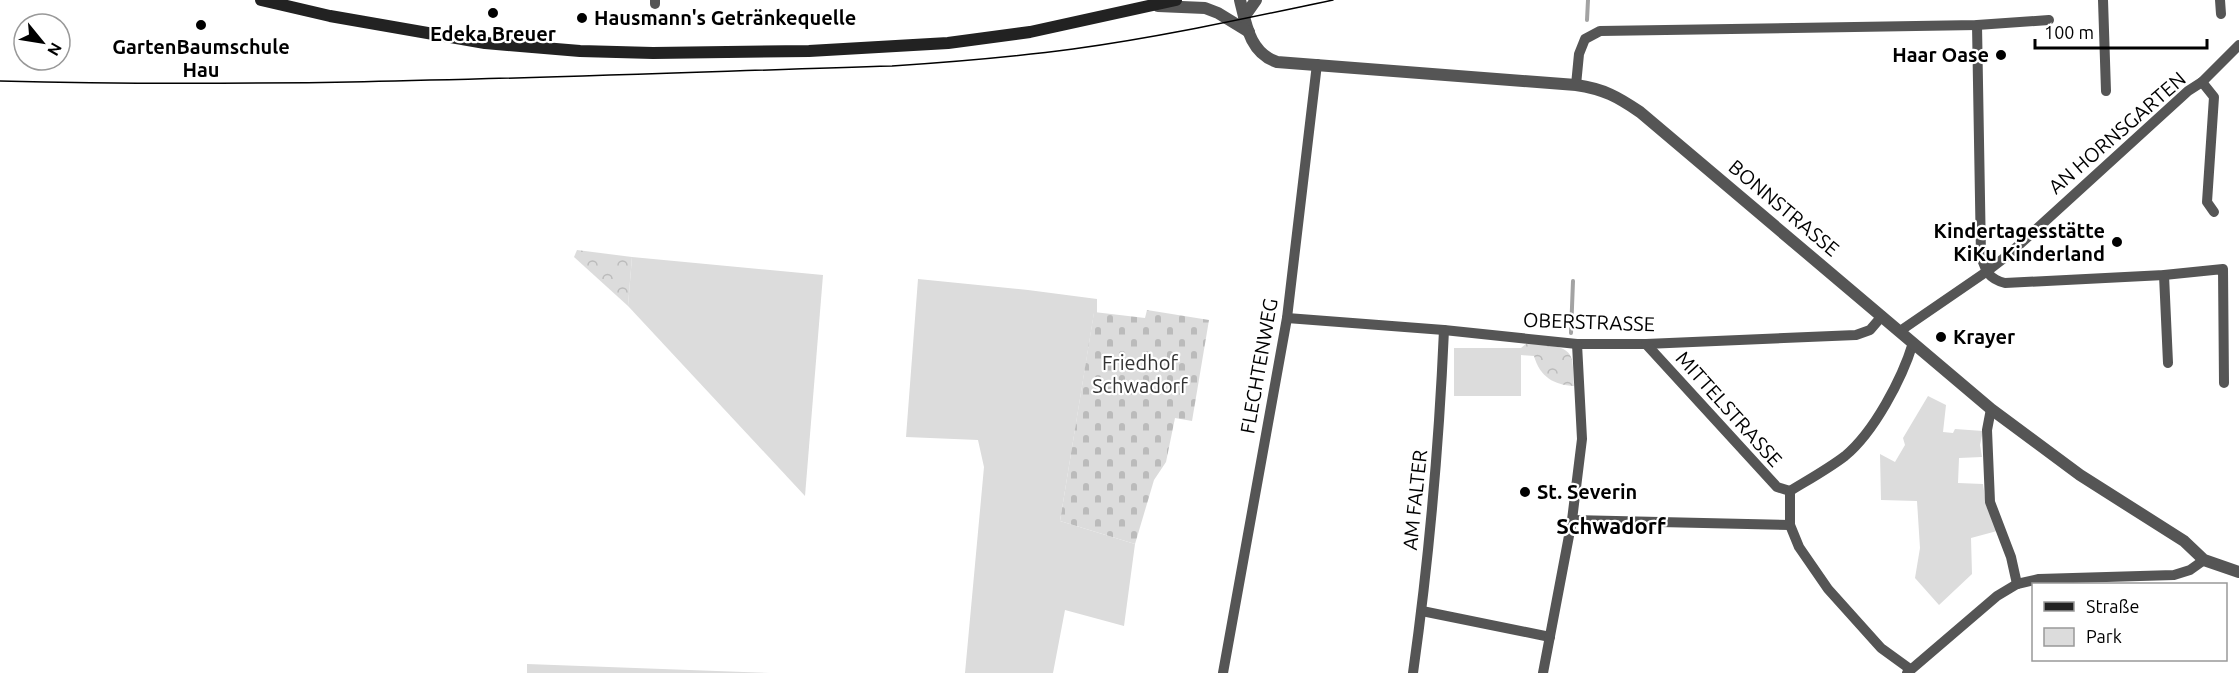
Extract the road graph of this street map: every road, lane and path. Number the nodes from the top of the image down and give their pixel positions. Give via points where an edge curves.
1 (1176, 0) edge
2 (1240, 0) edge
3 (1256, 0) edge
4 (2103, 0) edge
5 (2220, 0) edge
6 (266, 1) edge
7 (1157, 6) junction
8 (2221, 14) dead end
9 (1244, 17) junction
10 (2049, 20) dead end
11 (1977, 25) junction
12 (1249, 32) junction
13 (2239, 45) edge
14 (1317, 64) junction
15 (2202, 82) junction
16 (1576, 85) junction
17 (2106, 91) dead end
18 (2214, 212) dead end
19 (1986, 272) junction
20 (2164, 275) junction
21 (1882, 316) junction
22 (1287, 318) junction
23 (1444, 330) junction
24 (1900, 331) junction
25 (1913, 343) junction
26 (1577, 344) junction
27 (1646, 344) junction
28 (2168, 363) dead end
29 (2224, 383) dead end
30 (1991, 409) junction
31 (1790, 491) junction
32 (1572, 520) junction
33 (1790, 525) junction
34 (2204, 560) junction
35 (2239, 572) edge
36 (2018, 584) junction
37 (1422, 611) junction
38 (1550, 637) junction
39 (1908, 671) edge
40 (1223, 673) edge
41 (1413, 673) edge
42 (1543, 673) edge

1 - 7 main road
2 - 9 street, BONNSTRASSE
3 - 9 street
4 - 17 street
5 - 8 street
6 - 7 main road via 485,43 653,53 809,51 948,42 1030,32
7 - 12 street, BONNSTRASSE via 1205,8
9 - 12 street, BONNSTRASSE
10 - 11 street
11 - 16 street via 1600,31 1584,39
11 - 19 street via 1981,256
12 - 14 street, BONNSTRASSE via 1254,46 1267,58
13 - 15 street, AN HORNSGARTEN
14 - 16 street, BONNSTRASSE
14 - 22 street, FLECHTENWEG
15 - 18 street via 2214,97 2207,202
15 - 19 street, AN HORNSGARTEN
16 - 21 street, BONNSTRASSE via 1614,95 1640,112
19 - 20 street via 1993,280 2005,283
19 - 24 street, AN HORNSGARTEN
20 - 28 street
20 - 29 street via 2223,269
21 - 24 street, BONNSTRASSE
21 - 27 street, OBERSTRASSE via 1870,330 1856,334
22 - 23 street, OBERSTRASSE
22 - 40 street, FLECHTENWEG
23 - 26 street, OBERSTRASSE
23 - 37 street, AM FALTER via 1440,428
24 - 25 street, BONNSTRASSE
25 - 30 street, BONNSTRASSE
25 - 31 street via 1906,367 1869,431 1845,456
26 - 27 street, OBERSTRASSE
26 - 32 street via 1582,439
27 - 31 street, MITTELSTRASSE via 1777,487
30 - 34 street, BONNSTRASSE via 2080,475 2184,541
30 - 36 street via 1987,430 1990,502
31 - 33 street
32 - 33 street
32 - 38 street
33 - 39 street via 1799,547 1828,589 1881,648
34 - 35 street, BONNSTRASSE
34 - 36 street via 2174,575 2039,579
36 - 39 street via 1996,596
37 - 38 street
37 - 41 street, AM FALTER
38 - 42 street

